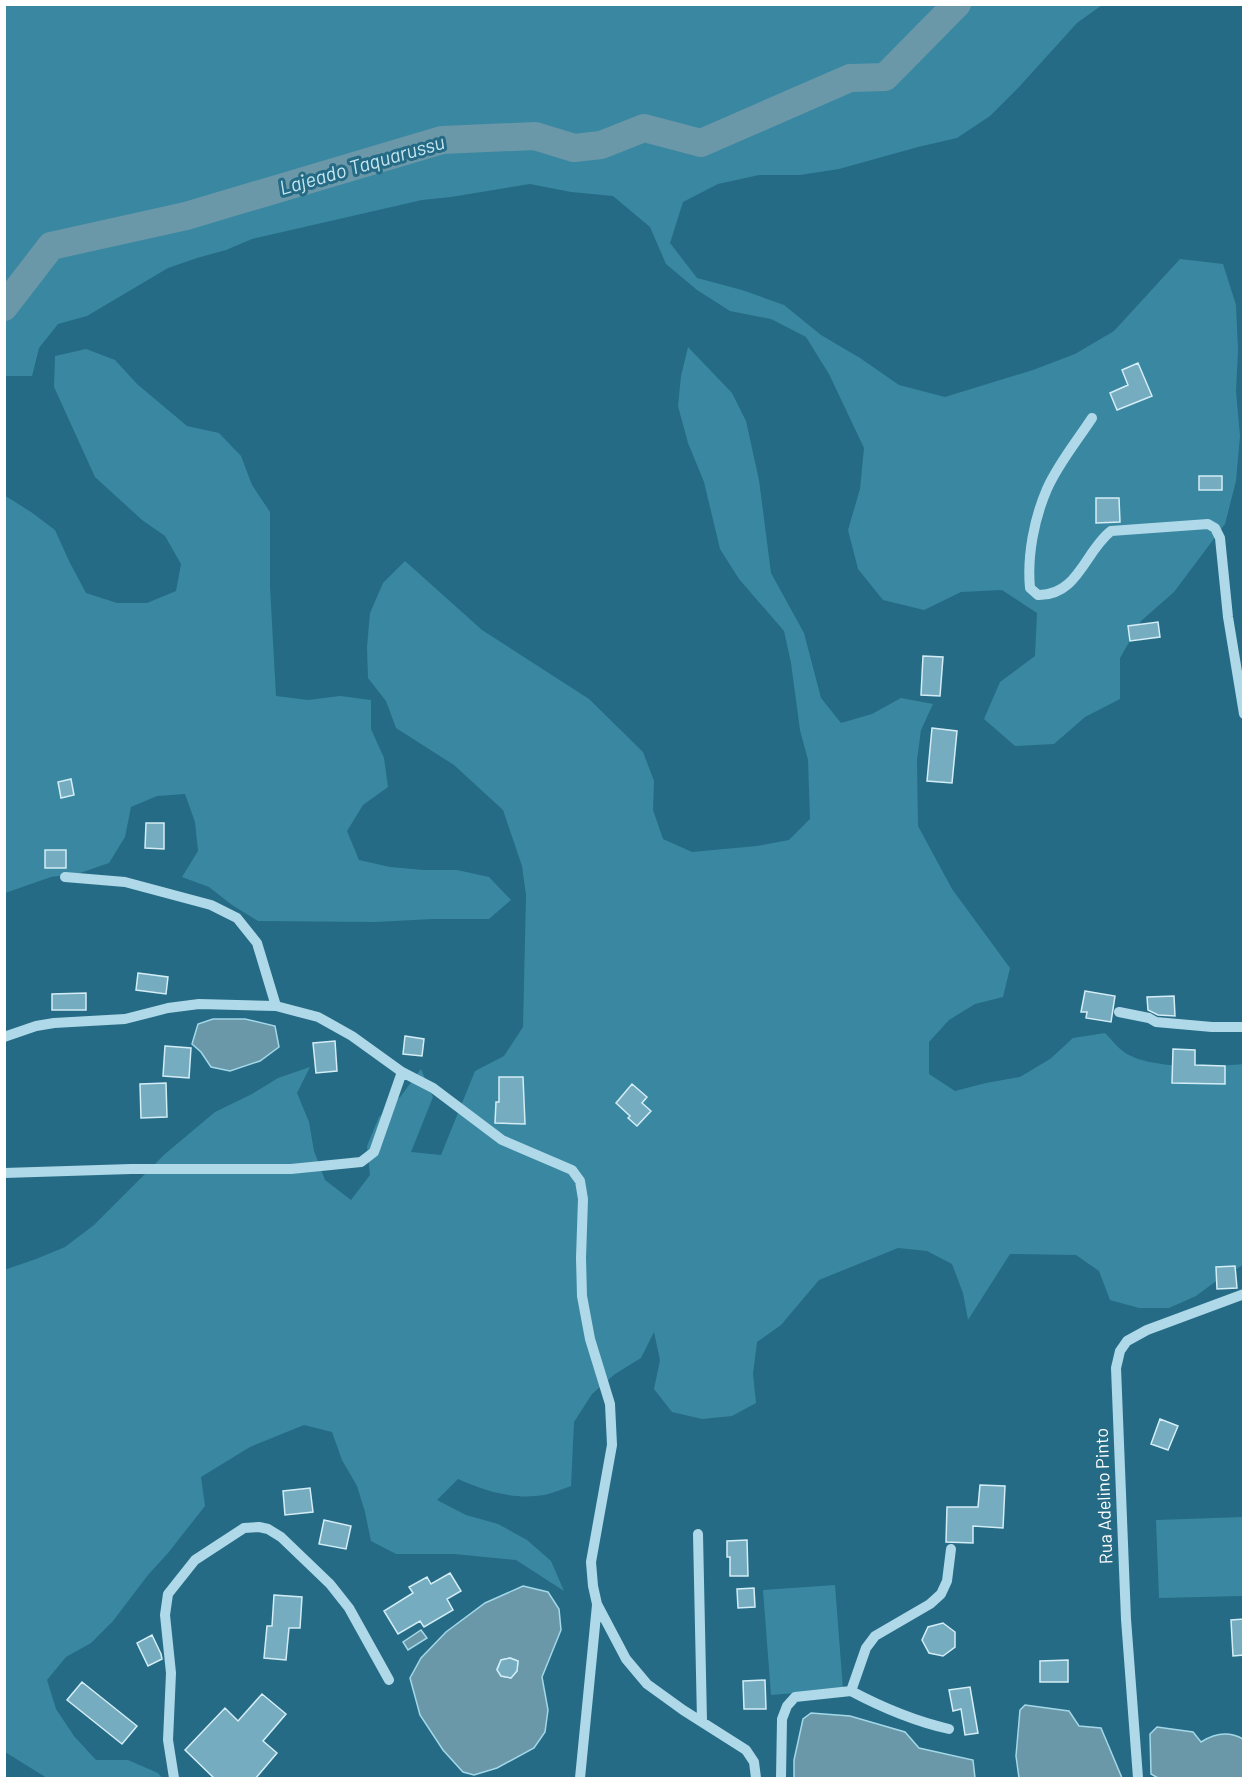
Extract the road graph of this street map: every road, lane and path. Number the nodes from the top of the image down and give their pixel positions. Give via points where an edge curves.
1 (1092, 418) dead end
2 (1244, 714) edge
3 (64, 877) dead end
4 (276, 1006) junction
5 (1119, 1012) dead end
6 (1244, 1027) edge
7 (4, 1038) edge
8 (402, 1072) junction
9 (4, 1173) edge
10 (1244, 1294) edge
11 (698, 1534) dead end
12 (951, 1549) dead end
13 (597, 1604) junction
14 (389, 1680) dead end
15 (851, 1691) junction
16 (702, 1721) junction
17 (949, 1729) dead end
18 (174, 1779) edge
19 (580, 1779) edge
20 (756, 1779) edge
21 (781, 1779) edge
22 (1138, 1779) edge

1 - 2 street via 1048,488 1037,521 1029,567 1030,588 1038,595 1062,590 1112,531 1208,524 1215,528 1220,538
3 - 4 street via 125,882 211,905 237,918 257,943
4 - 7 street via 199,1004 125,1019 36,1026
4 - 8 street via 318,1017
5 - 6 street via 1155,1022
8 - 9 street via 374,1152 362,1162 291,1169
8 - 13 street via 433,1088 502,1140 572,1170 580,1181 584,1199 582,1296 590,1339 610,1404 612,1445 591,1562
10 - 22 street, Rua Adelino Pinto via 1137,1335 1120,1351 1116,1368 1126,1619
11 - 16 street
12 - 15 street via 947,1581 941,1594 875,1636 866,1648
13 - 16 street via 626,1659 647,1684
13 - 19 street
14 - 18 street via 349,1608 330,1584 281,1537 268,1529 244,1528 195,1560 168,1594 168,1740
15 - 17 street via 901,1715
15 - 21 street via 795,1697 787,1706 782,1719
16 - 20 street via 746,1750 754,1762

